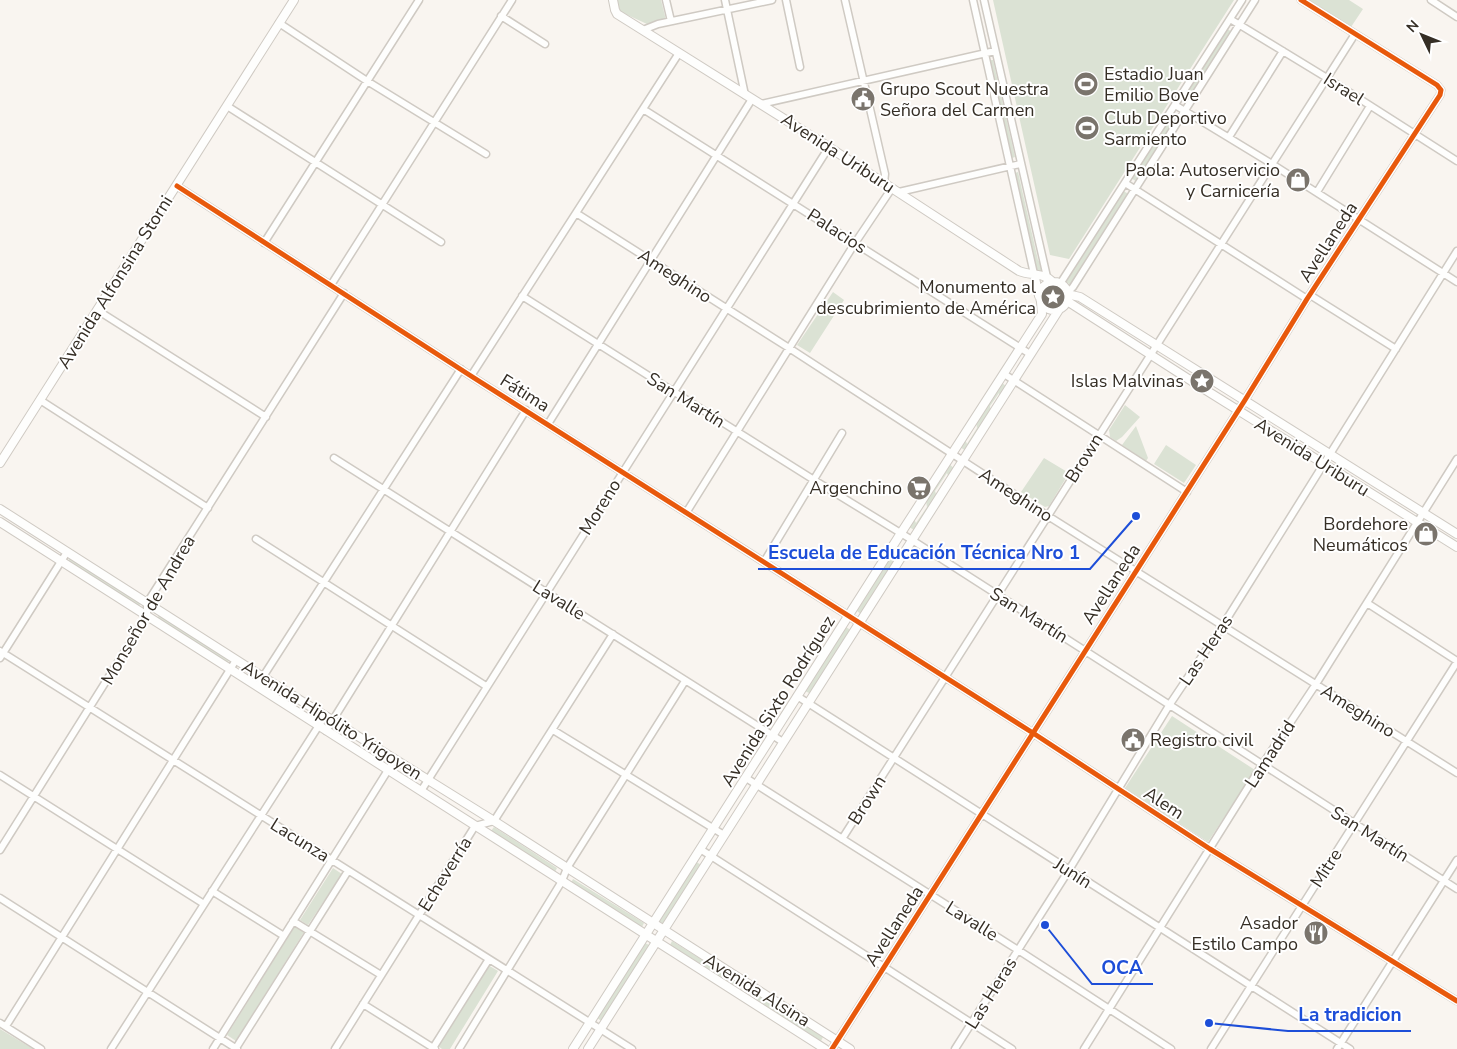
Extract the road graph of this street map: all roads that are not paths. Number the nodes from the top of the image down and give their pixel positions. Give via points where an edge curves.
1 (294, 0) edge
2 (419, 0) edge
3 (512, 0) edge
4 (613, 0) edge
5 (666, 0) edge
6 (725, 0) edge
7 (772, 0) edge
8 (786, 0) edge
9 (845, 0) edge
10 (973, 0) edge
11 (984, 0) edge
12 (1242, 0) edge
13 (1256, 0) edge
14 (1301, 0) edge
15 (1431, 0) edge
16 (727, 11) junction
17 (501, 16) junction
18 (1457, 17) edge
19 (1230, 19) junction
20 (671, 21) junction
21 (279, 23) junction
22 (1240, 24) junction
23 (643, 30) junction
24 (1355, 34) junction
25 (545, 44) dead end
26 (995, 51) junction
27 (1283, 51) junction
28 (680, 53) junction
29 (985, 53) junction
30 (800, 66) dead end
31 (1327, 78) junction
32 (367, 80) junction
33 (863, 81) junction
34 (748, 97) junction
35 (761, 104) junction
36 (1175, 105) junction
37 (227, 106) junction
38 (1370, 106) junction
39 (643, 109) junction
40 (1185, 111) junction
41 (434, 122) junction
42 (1414, 134) junction
43 (1229, 137) junction
44 (829, 147) junction
45 (486, 154) dead end
46 (717, 155) junction
47 (315, 162) junction
48 (1457, 162) edge
49 (1020, 164) junction
50 (1272, 164) junction
51 (1010, 166) junction
52 (884, 183) junction
53 (1125, 184) junction
54 (176, 186) junction
55 (895, 190) junction
56 (1135, 190) junction
57 (1317, 192) junction
58 (793, 203) junction
59 (382, 205) junction
60 (576, 213) junction
61 (1360, 219) junction
62 (441, 242) dead end
63 (264, 243) junction
64 (856, 243) junction
65 (1222, 244) junction
66 (1457, 251) edge
67 (651, 260) junction
68 (1443, 273) junction
69 (1034, 274) junction
70 (1053, 281) junction
71 (1457, 282) edge
72 (332, 285) junction
73 (344, 293) junction
74 (522, 296) junction
75 (1067, 296) junction
76 (1309, 297) junction
77 (1041, 301) junction
78 (1060, 308) junction
79 (726, 309) junction
80 (98, 310) junction
81 (598, 344) junction
82 (1157, 345) junction
83 (1020, 347) junction
84 (789, 348) junction
85 (1396, 348) junction
86 (1030, 354) junction
87 (1152, 355) junction
88 (461, 369) junction
89 (1004, 374) junction
90 (471, 376) junction
91 (1014, 381) junction
92 (674, 392) junction
93 (40, 400) junction
94 (1245, 400) junction
95 (526, 410) junction
96 (1238, 411) junction
97 (266, 416) junction
98 (548, 424) junction
99 (738, 432) junction
100 (842, 433) dead end
101 (1098, 435) junction
102 (952, 453) junction
103 (1330, 454) junction
104 (334, 458) dead end
105 (1457, 459) edge
106 (963, 460) junction
107 (0, 463) edge
108 (1324, 464) junction
109 (622, 472) junction
110 (814, 480) junction
111 (384, 488) junction
112 (1187, 492) junction
113 (208, 508) junction
114 (0, 509) edge
115 (1423, 512) junction
116 (686, 513) junction
117 (1048, 516) junction
118 (0, 522) edge
119 (1417, 522) junction
120 (451, 531) junction
121 (900, 533) junction
122 (1457, 534) edge
123 (256, 539) dead end
124 (912, 540) junction
125 (1457, 548) edge
126 (67, 552) junction
127 (61, 561) junction
128 (764, 562) junction
129 (1135, 571) junction
130 (323, 583) junction
131 (546, 592) junction
132 (997, 595) junction
133 (147, 603) junction
134 (1367, 603) junction
135 (147, 616) junction
136 (848, 616) junction
137 (860, 623) junction
138 (392, 625) junction
139 (1223, 625) junction
140 (613, 634) junction
141 (1085, 651) junction
142 (1, 654) edge
143 (236, 660) junction
144 (1457, 661) edge
145 (230, 670) junction
146 (263, 677) junction
147 (945, 677) junction
148 (685, 681) junction
149 (1316, 684) junction
150 (257, 686) junction
151 (486, 686) junction
152 (797, 696) junction
153 (809, 702) junction
154 (1170, 704) junction
155 (90, 708) junction
156 (328, 718) junction
157 (318, 726) junction
158 (553, 730) junction
159 (326, 731) junction
160 (1033, 733) junction
161 (772, 736) junction
162 (1406, 741) junction
163 (783, 742) junction
164 (894, 757) junction
165 (395, 759) junction
166 (173, 760) junction
167 (1262, 765) junction
168 (388, 770) junction
169 (1457, 773) edge
170 (0, 775) edge
171 (627, 775) junction
172 (746, 778) junction
173 (428, 779) junction
174 (756, 785) junction
175 (1118, 790) junction
176 (420, 791) junction
177 (34, 797) junction
178 (980, 814) junction
179 (260, 815) junction
180 (494, 821) junction
181 (1355, 824) junction
182 (475, 826) junction
183 (713, 829) junction
184 (724, 835) junction
185 (842, 839) junction
186 (700, 849) junction
187 (1210, 849) junction
188 (0, 850) edge
189 (117, 850) junction
190 (711, 856) junction
191 (332, 860) junction
192 (1457, 860) edge
193 (567, 868) junction
194 (1069, 870) junction
195 (348, 871) junction
196 (1444, 880) junction
197 (562, 881) junction
198 (1457, 889) edge
199 (212, 891) junction
200 (930, 895) junction
201 (0, 898) edge
202 (204, 904) junction
203 (1302, 906) junction
204 (420, 915) junction
205 (293, 921) junction
206 (652, 924) junction
207 (1160, 928) junction
208 (664, 930) junction
209 (309, 931) junction
210 (646, 935) junction
211 (284, 936) junction
212 (61, 937) junction
213 (656, 942) junction
214 (1018, 950) junction
215 (490, 959) junction
216 (1393, 961) junction
217 (883, 967) junction
218 (507, 969) junction
219 (381, 975) junction
220 (1250, 986) junction
221 (754, 988) junction
222 (148, 992) junction
223 (746, 999) junction
224 (1457, 1001) edge
225 (363, 1004) junction
226 (1108, 1010) junction
227 (590, 1022) junction
228 (972, 1023) junction
229 (3, 1024) edge
230 (601, 1029) junction
231 (220, 1038) junction
232 (837, 1041) junction
233 (1339, 1046) edge
234 (434, 1048) edge
235 (41, 1049) edge
236 (111, 1049) edge
237 (213, 1049) edge
238 (236, 1049) edge
239 (335, 1049) edge
240 (458, 1049) edge
241 (573, 1049) edge
242 (588, 1049) edge
243 (632, 1049) edge
244 (825, 1049) edge
245 (832, 1049) edge
246 (850, 1049) edge
247 (955, 1049) edge
248 (1012, 1049) edge
249 (1084, 1049) edge
250 (1171, 1049) edge
251 (1210, 1049) edge
252 (1350, 1049) edge

1 - 21 main road, Avenida Alfonsina Storni
2 - 32 street
3 - 17 street
4 - 23 main road, Avenida Uriburu via 618,14
5 - 20 street
6 - 16 street
7 - 16 street
8 - 30 street
9 - 33 street
10 - 29 street
11 - 26 street
12 - 19 street
13 - 22 street
14 - 24 street
15 - 18 street
16 - 20 street
16 - 34 street
17 - 25 street
17 - 41 street
19 - 22 street, Israel
19 - 36 street
20 - 23 street
21 - 32 street
21 - 37 main road, Avenida Alfonsina Storni
22 - 27 street, Israel
22 - 40 street
23 - 28 main road, Avenida Uriburu
24 - 31 street, Brown
24 - 42 street, Avellaneda via 1441,90
26 - 29 street
26 - 49 street
27 - 31 street, Israel
27 - 43 street
28 - 34 main road, Avenida Uriburu
28 - 39 street
29 - 33 street
29 - 51 street
31 - 38 street, Israel
31 - 50 street, Brown
32 - 41 street
32 - 47 street
33 - 35 street
33 - 52 street via 885,174
34 - 35 main road, Avenida Uriburu
34 - 46 street
35 - 44 main road, Avenida Uriburu
36 - 40 street
36 - 53 street
37 - 47 street
37 - 54 main road, Avenida Alfonsina Storni
38 - 42 street, Israel
38 - 57 street
39 - 46 street, Palacios
39 - 60 street
40 - 43 street
40 - 56 street
41 - 45 street
41 - 59 street
42 - 48 street, Israel
42 - 61 street, Avellaneda
43 - 50 street
44 - 52 main road, Avenida Uriburu
44 - 58 street, Moreno
46 - 58 street, Palacios
46 - 67 street
47 - 59 street
47 - 63 street
49 - 51 street
49 - 70 street
50 - 57 street
50 - 65 street, Brown
51 - 55 street
51 - 69 street
52 - 55 main road, Avenida Uriburu
53 - 56 street
53 - 70 street
54 - 63 street, Fátima
54 - 80 main road, Avenida Alfonsina Storni
55 - 64 street
55 - 69 main road, Avenida Uriburu via 1020,271
56 - 65 street
56 - 75 street
57 - 61 street
58 - 64 street, Palacios
58 - 79 street, Moreno
59 - 62 street
59 - 72 street
60 - 67 street, Ameghino
60 - 74 street
61 - 68 street
61 - 76 street, Avellaneda
63 - 72 street, Fátima
64 - 83 street, Palacios
64 - 84 street
65 - 76 street
65 - 82 street, Brown
66 - 68 street, Las Heras
67 - 79 street, Ameghino
67 - 81 street
68 - 71 street
68 - 85 street, Las Heras
69 - 70 main road, Avenida Uriburu
69 - 77 main road
70 - 75 main road via 1065,288
70 - 77 main road via 1043,288
72 - 73 street, Fátima
73 - 88 street, Fátima
73 - 97 street, Monseñor de Andrea
74 - 81 street, San Martín
74 - 90 street
75 - 78 main road
75 - 82 main road, Avenida Uriburu via 1080,297
75 - 87 main road, Avenida Uriburu
76 - 85 street
76 - 94 street, Avellaneda
77 - 78 main road via 1052,310
77 - 83 main road, Avenida Sixto Rodríguez via 1042,314
78 - 86 main road, Avenida Sixto Rodríguez
79 - 84 street, Ameghino
79 - 92 street, Moreno
80 - 93 main road, Avenida Alfonsina Storni
80 - 97 street
81 - 92 street, San Martín
81 - 98 street
82 - 87 street, Brown
82 - 94 main road, Avenida Uriburu
83 - 86 street, Palacios
83 - 89 main road, Avenida Sixto Rodríguez
84 - 99 street
84 - 102 street, Ameghino
85 - 103 street, Las Heras
86 - 91 main road, Avenida Sixto Rodríguez
87 - 96 main road, Avenida Uriburu
87 - 101 street, Brown
88 - 90 street, Fátima
88 - 111 street
89 - 91 street
89 - 102 main road, Avenida Sixto Rodríguez
90 - 95 street, Fátima
91 - 101 street
91 - 106 main road, Avenida Sixto Rodríguez
92 - 99 street, San Martín
92 - 109 street, Moreno
93 - 107 main road, Avenida Alfonsina Storni
93 - 113 street
94 - 96 street, Avellaneda
94 - 103 main road, Avenida Uriburu
95 - 98 street, Fátima
95 - 120 street
96 - 108 main road, Avenida Uriburu
96 - 112 street, Avellaneda
97 - 113 street, Monseñor de Andrea
98 - 109 street, Fátima
99 - 110 street, San Martín
99 - 116 street
100 - 110 street
101 - 112 street
101 - 117 street, Brown
102 - 106 street, Ameghino
102 - 121 main road, Avenida Sixto Rodríguez
103 - 108 street, Las Heras
103 - 115 main road, Avenida Uriburu
104 - 111 street, Lavalle
105 - 115 street, Lamadrid
106 - 117 street, Ameghino
106 - 124 main road, Avenida Sixto Rodríguez
108 - 119 main road, Avenida Uriburu
108 - 139 street, Las Heras
109 - 116 street, Fátima
109 - 131 street, Moreno
110 - 121 street, San Martín
110 - 128 street
111 - 120 street, Lavalle
111 - 130 street
112 - 129 street, Avellaneda
113 - 133 street, Monseñor de Andrea
114 - 126 main road, Avenida Hipólito Yrigoyen
115 - 119 street, Lamadrid
115 - 122 main road, Avenida Uriburu
116 - 128 street, Fátima
117 - 129 street, Ameghino
117 - 132 street, Brown
118 - 127 main road, Avenida Hipólito Yrigoyen
119 - 125 main road, Avenida Uriburu
119 - 134 street, Lamadrid
120 - 131 street, Lavalle
120 - 138 street
121 - 124 street, San Martín
121 - 136 main road, Avenida Sixto Rodríguez
123 - 130 street
124 - 132 street, San Martín
124 - 137 main road, Avenida Sixto Rodríguez
126 - 127 street
126 - 133 main road, Avenida Hipólito Yrigoyen
127 - 135 main road, Avenida Hipólito Yrigoyen
127 - 142 street
128 - 136 street, Fátima
129 - 139 street, Ameghino
129 - 141 street, Avellaneda
130 - 138 street
130 - 146 street
131 - 140 street, Lavalle
131 - 151 street, Moreno
132 - 141 street, San Martín
132 - 147 street, Brown
133 - 135 street, Monseñor de Andrea
133 - 143 main road, Avenida Hipólito Yrigoyen
134 - 144 street
134 - 149 street, Lamadrid
135 - 145 main road, Avenida Hipólito Yrigoyen
135 - 155 street, Monseñor de Andrea
136 - 137 street, Fátima
136 - 152 main road, Avenida Sixto Rodríguez
137 - 147 street, Alem
137 - 153 main road, Avenida Sixto Rodríguez
138 - 151 street
138 - 156 street
139 - 149 street, Ameghino
139 - 154 street, Las Heras
140 - 148 street, Lavalle
140 - 158 street
141 - 154 street, San Martín
141 - 160 street, Avellaneda
142 - 155 street, Lacunza
143 - 145 street
143 - 146 main road, Avenida Hipólito Yrigoyen
144 - 162 street, Mitre
145 - 150 main road, Avenida Hipólito Yrigoyen
145 - 166 street
146 - 150 street
146 - 156 main road, Avenida Hipólito Yrigoyen
147 - 160 street, Alem
147 - 164 street, Brown
148 - 161 street, Lavalle
148 - 171 street
149 - 162 street, Ameghino
149 - 167 street, Lamadrid
150 - 157 main road, Avenida Hipólito Yrigoyen
151 - 173 street, Moreno
152 - 153 street, Junín
152 - 161 main road, Avenida Sixto Rodríguez
153 - 163 main road, Avenida Sixto Rodríguez
153 - 164 street, Junín
154 - 167 street, San Martín
154 - 175 street, Las Heras
155 - 166 street, Lacunza
155 - 177 street, Monseñor de Andrea
156 - 157 street
156 - 159 street
156 - 165 main road, Avenida Hipólito Yrigoyen
157 - 159 main road, Avenida Hipólito Yrigoyen
157 - 179 street
158 - 171 street
158 - 180 street
159 - 168 main road, Avenida Hipólito Yrigoyen
160 - 175 street, Alem
160 - 178 street, Avellaneda
161 - 163 street, Lavalle
161 - 172 main road, Avenida Sixto Rodríguez
162 - 169 street, Ameghino
162 - 181 street, Mitre
163 - 174 main road, Avenida Sixto Rodríguez
164 - 178 street, Junín
164 - 185 street, Brown
165 - 168 street
165 - 173 main road, Avenida Hipólito Yrigoyen
166 - 179 street, Lacunza
166 - 189 street
167 - 181 street, San Martín
167 - 187 street, Lamadrid
168 - 176 main road, Avenida Hipólito Yrigoyen
168 - 191 street
170 - 177 street
171 - 183 street
171 - 193 street
172 - 174 street, Lavalle
172 - 183 main road, Avenida Sixto Rodríguez
173 - 176 street, Moreno
173 - 180 main road, Avenida Hipólito Yrigoyen
174 - 184 main road, Avenida Sixto Rodríguez
174 - 185 street, Lavalle
175 - 187 street, Alem
175 - 194 street, Las Heras
176 - 182 main road, Avenida Hipólito Yrigoyen
177 - 188 street, Monseñor de Andrea
177 - 189 street
178 - 194 street, Junín
178 - 200 street, Avellaneda
179 - 191 street, Lacunza
179 - 199 street
180 - 182 street, Echeverría
180 - 193 main road, Avenida Hipólito Yrigoyen
181 - 196 street, San Martín
181 - 203 street, Mitre
182 - 197 main road, Avenida Hipólito Yrigoyen
182 - 204 street, Echeverría
183 - 184 street
183 - 186 main road, Avenida Sixto Rodríguez
184 - 190 main road, Avenida Sixto Rodríguez
185 - 200 street, Lavalle
186 - 190 street
186 - 206 main road, Avenida Sixto Rodríguez
187 - 203 street, Alem
187 - 207 street, Lamadrid
189 - 202 street
189 - 212 street
190 - 208 main road, Avenida Sixto Rodríguez
190 - 217 street
191 - 195 street, Lacunza
191 - 205 street
192 - 196 street
193 - 197 street
193 - 206 main road, Avenida Hipólito Yrigoyen
194 - 207 street, Junín
194 - 214 street, Las Heras
195 - 204 street, Lacunza
195 - 209 street
196 - 198 street, San Martín
196 - 216 street
197 - 210 main road, Avenida Hipólito Yrigoyen
197 - 218 street
199 - 202 street
199 - 211 street
200 - 214 street, Lavalle
200 - 217 street, Avellaneda
201 - 212 street
202 - 222 street
203 - 216 street, Alem
203 - 220 street, Mitre
204 - 215 street, Lacunza
204 - 219 street, Echeverría
205 - 209 street
205 - 211 street
206 - 208 main road, Avenida Hipólito Yrigoyen
206 - 210 main road, Avenida Sixto Rodríguez
207 - 220 street, Junín
207 - 226 street, Lamadrid
208 - 213 main road, Avenida Sixto Rodríguez
208 - 221 main road, Avenida Alsina
209 - 219 street
209 - 238 street
210 - 213 main road, Avenida Hipólito Yrigoyen
210 - 227 main road, Avenida Sixto Rodríguez
211 - 231 street
212 - 222 street
212 - 229 street
213 - 223 main road, Avenida Alsina
213 - 230 main road, Avenida Sixto Rodríguez
214 - 226 street, Lavalle
214 - 228 street, Las Heras
215 - 218 street, Lacunza
215 - 234 street
216 - 224 street, Alem
216 - 233 street
217 - 228 street
217 - 232 street, Avellaneda
218 - 227 street, Lacunza
218 - 240 street
219 - 225 street, Echeverría
220 - 233 street, Junín
220 - 251 street, Mitre
221 - 223 main road
221 - 232 main road, Avenida Alsina
222 - 231 street
222 - 236 street
223 - 244 main road, Avenida Alsina
225 - 234 street
225 - 239 street, Echeverría
226 - 249 street, Lamadrid
226 - 250 street, Lavalle
227 - 230 street, Lacunza
227 - 241 main road, Avenida Sixto Rodríguez
228 - 247 street, Las Heras
228 - 248 street
229 - 235 street
230 - 242 main road, Avenida Sixto Rodríguez
230 - 243 street, Lacunza
231 - 237 street
231 - 238 street
232 - 245 street, Avellaneda
232 - 246 main road, Avenida Alsina
233 - 252 street, Junín

